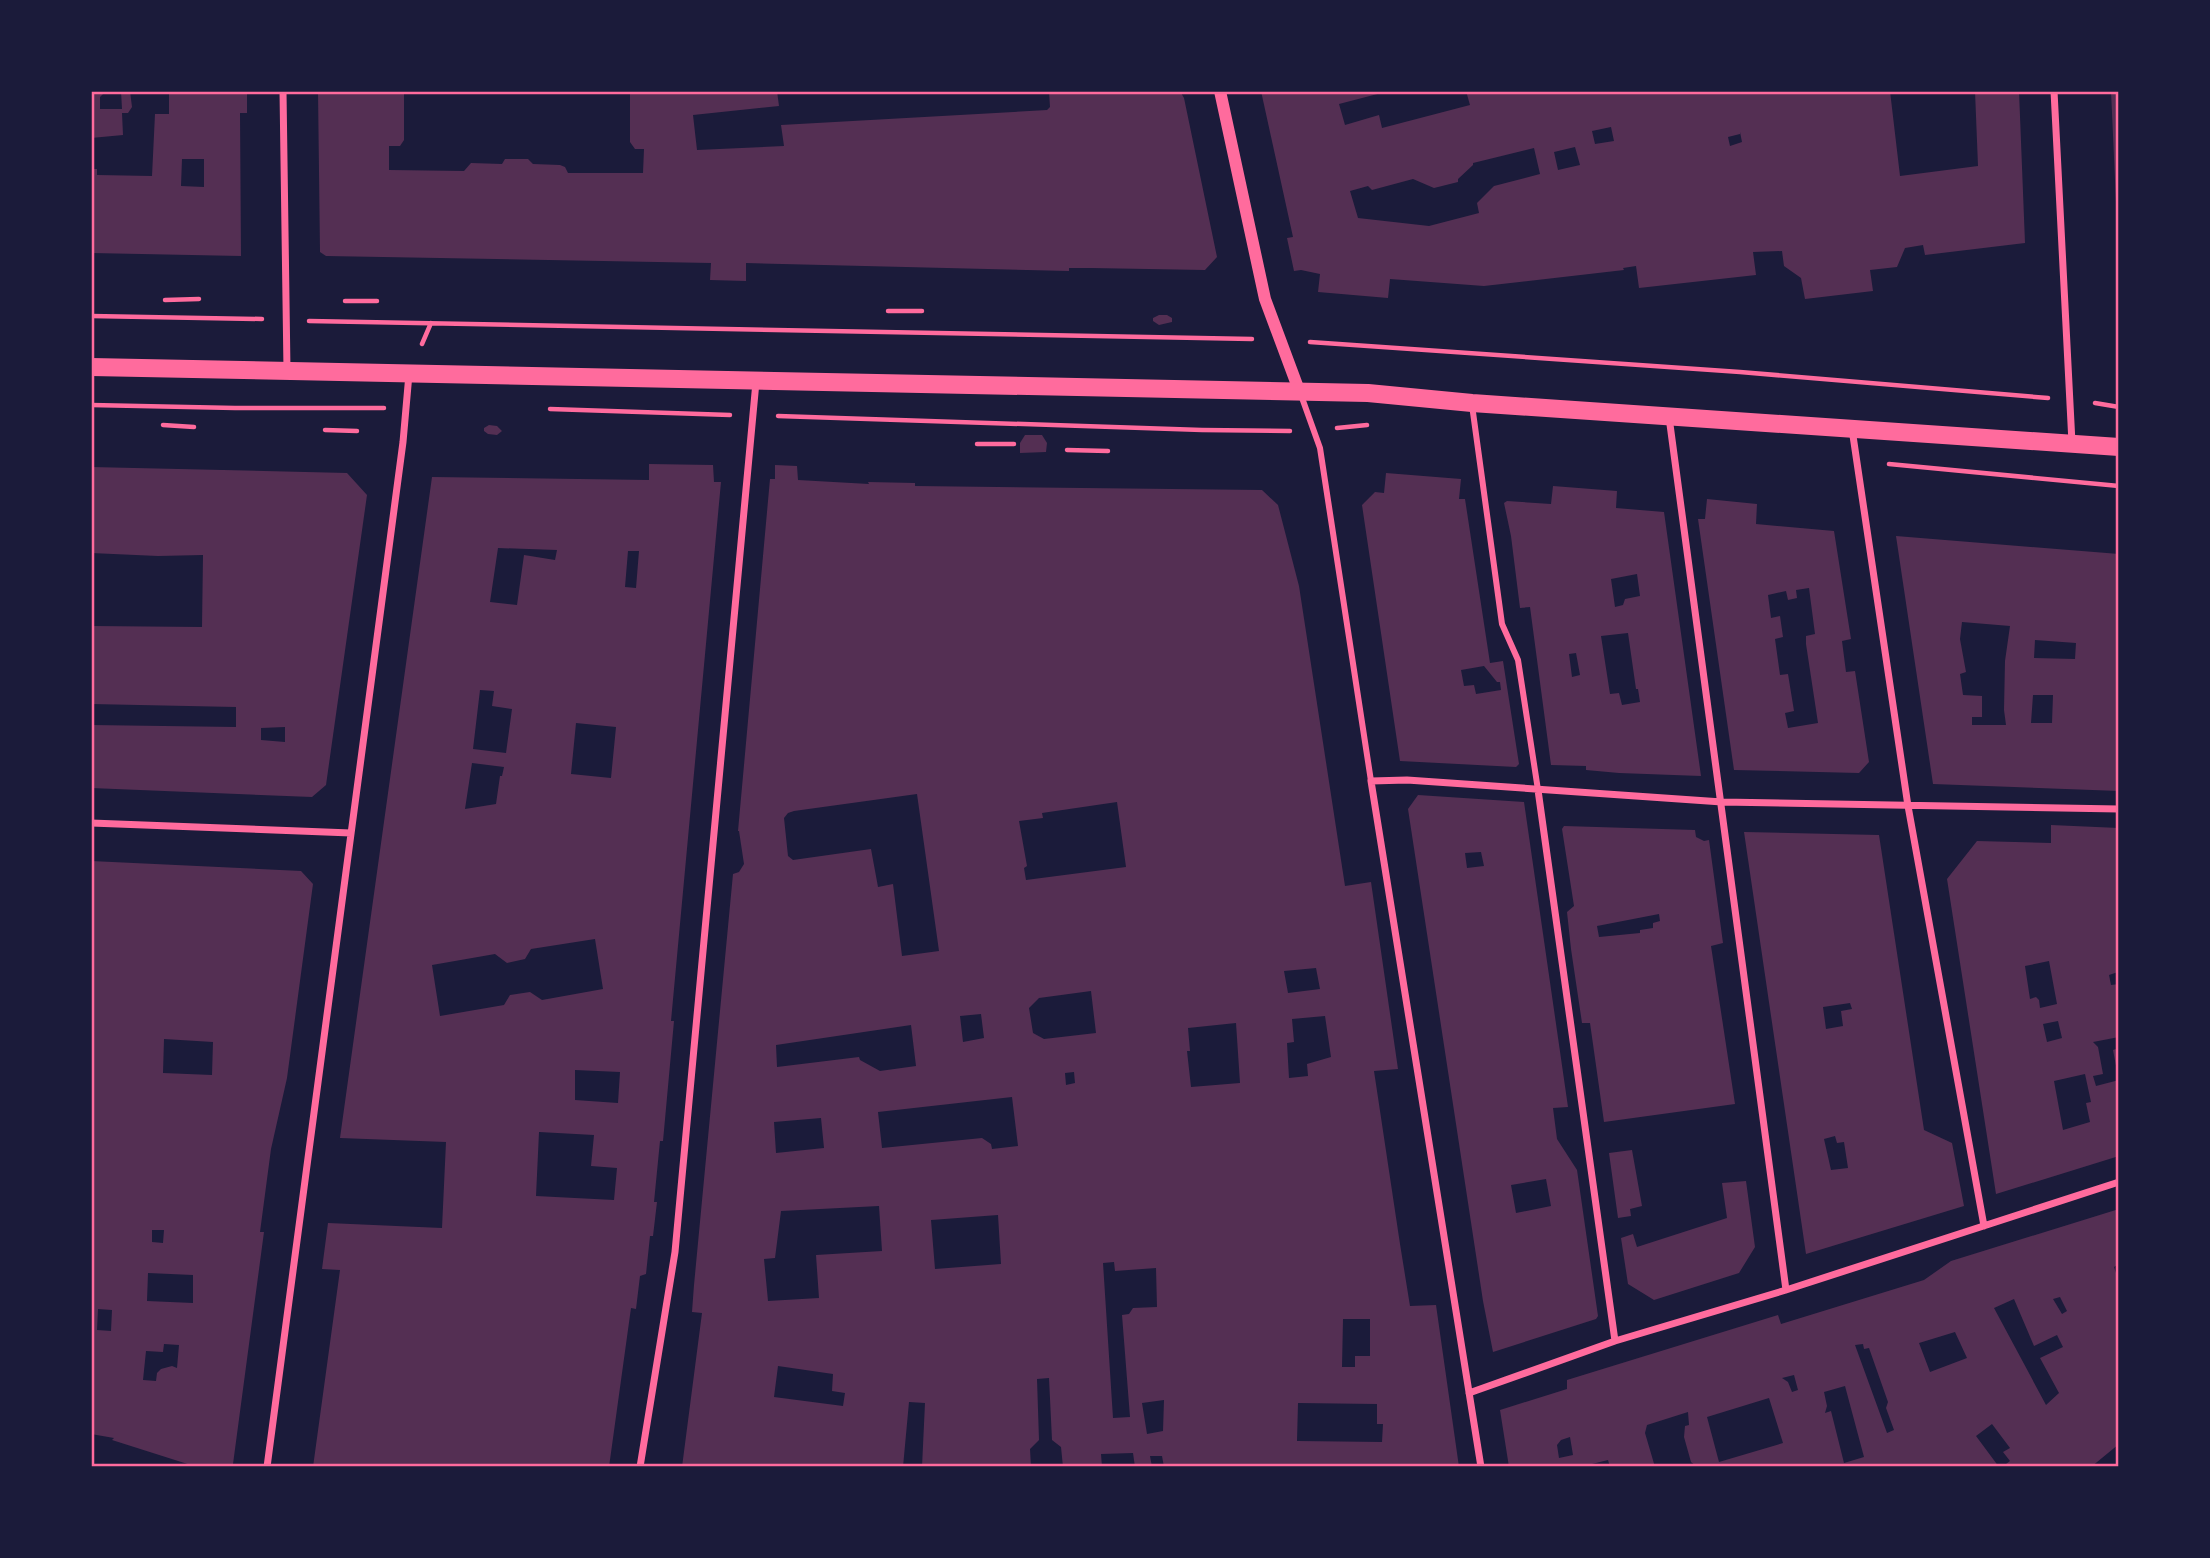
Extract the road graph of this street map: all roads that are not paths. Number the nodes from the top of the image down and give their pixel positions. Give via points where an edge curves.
1 (283, 91) edge
2 (1220, 91) edge
3 (2054, 91) edge
4 (91, 367) edge
5 (287, 371) junction
6 (409, 373) junction
7 (757, 380) junction
8 (1300, 393) junction
9 (1472, 403) junction
10 (1669, 416) junction
11 (1852, 429) junction
12 (2072, 444) junction
13 (2119, 447) edge
14 (1371, 781) junction
15 (1538, 790) junction
16 (1722, 802) junction
17 (1909, 806) junction
18 (2119, 809) edge
19 (91, 823) edge
20 (351, 833) junction
21 (2119, 1182) edge
22 (1984, 1226) junction
23 (1786, 1290) junction
24 (1615, 1341) junction
25 (1469, 1392) junction
26 (267, 1467) edge
27 (640, 1467) edge
28 (1481, 1467) edge

1 - 5 street
2 - 8 street via 1265,299
3 - 12 street
4 - 5 main road
5 - 6 main road
6 - 7 main road
6 - 20 street
7 - 8 main road
7 - 27 street via 675,1252
8 - 9 main road via 1368,393
8 - 14 street via 1323,464
9 - 10 main road
9 - 15 street via 1502,624 1518,660
10 - 11 main road
10 - 16 street
11 - 12 main road
11 - 17 street
12 - 13 main road
14 - 15 street
14 - 25 street
15 - 16 street
15 - 24 street
16 - 17 street
16 - 23 street
17 - 18 street
17 - 22 street
19 - 20 street
20 - 26 street
21 - 22 street
22 - 23 street
23 - 24 street
24 - 25 street
25 - 28 street

